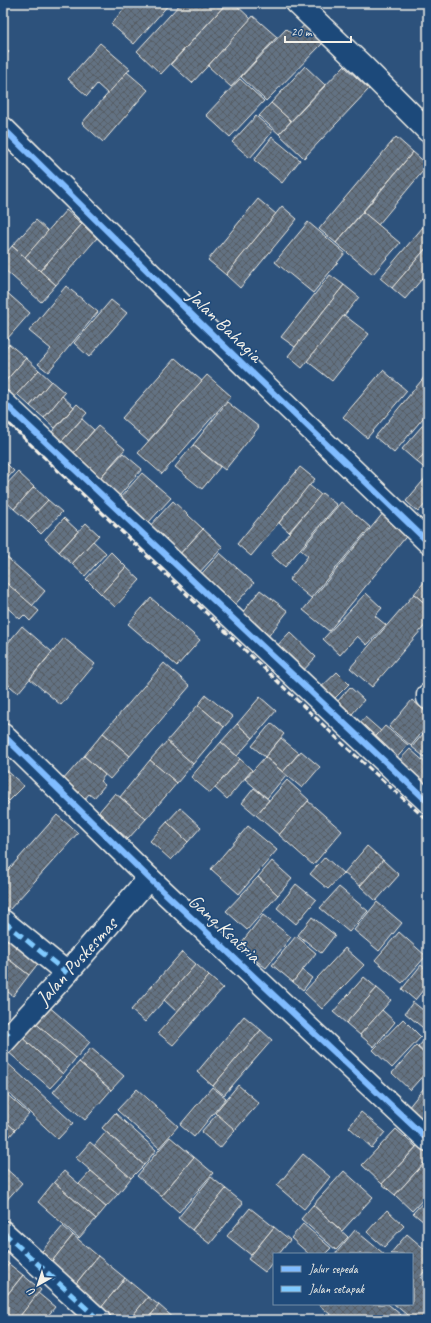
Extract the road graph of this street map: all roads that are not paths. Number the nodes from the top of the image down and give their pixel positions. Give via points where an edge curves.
1 (297, 3) edge
2 (3, 128) edge
3 (428, 131) edge
4 (3, 402) edge
5 (428, 542) edge
6 (3, 735) edge
7 (428, 802) edge
8 (149, 878) junction
9 (3, 921) edge
10 (67, 973) junction
11 (5, 1036) edge
12 (428, 1140) edge
13 (3, 1232) edge
14 (99, 1320) edge

1 - 3 street
2 - 5 street, Jalan Bahagia via 189,312
4 - 7 street
6 - 8 street, Gang Ksatria
8 - 10 street, Jalan Puskesmas
8 - 12 street, Gang Ksatria
9 - 10 street
10 - 11 street, Jalan Puskesmas
13 - 14 street

